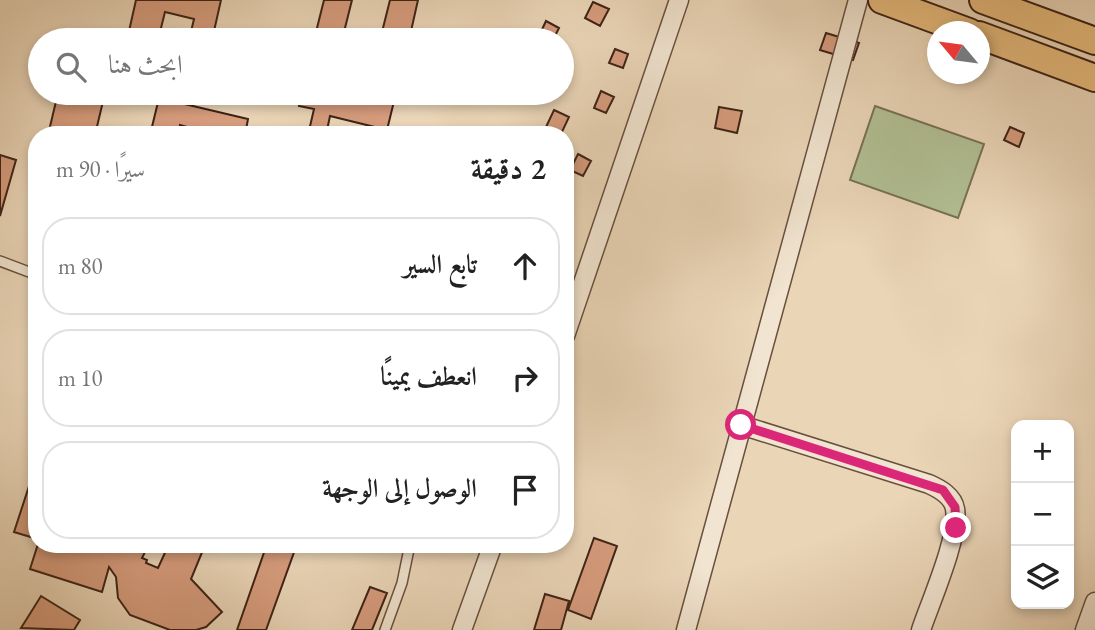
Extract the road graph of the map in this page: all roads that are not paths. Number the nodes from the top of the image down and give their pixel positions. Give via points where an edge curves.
1 (679, 0) edge
2 (858, 0) edge
3 (883, 0) edge
4 (983, 0) edge
5 (939, 21) edge
6 (990, 40) edge
7 (1095, 41) edge
8 (1095, 78) edge
9 (0, 261) edge
10 (28, 272) edge
11 (574, 309) edge
12 (741, 425) junction
13 (408, 553) edge
14 (490, 553) edge
15 (1095, 602) edge
16 (385, 630) edge
17 (462, 630) edge
18 (686, 630) edge
19 (920, 630) edge
20 (1085, 630) edge

1 - 11 street
2 - 12 street
3 - 5 main road
4 - 7 main road
6 - 8 main road
9 - 10 lane
12 - 18 street
12 - 19 street via 943,490 955,507 956,528
13 - 16 lane
14 - 17 street
15 - 20 street

